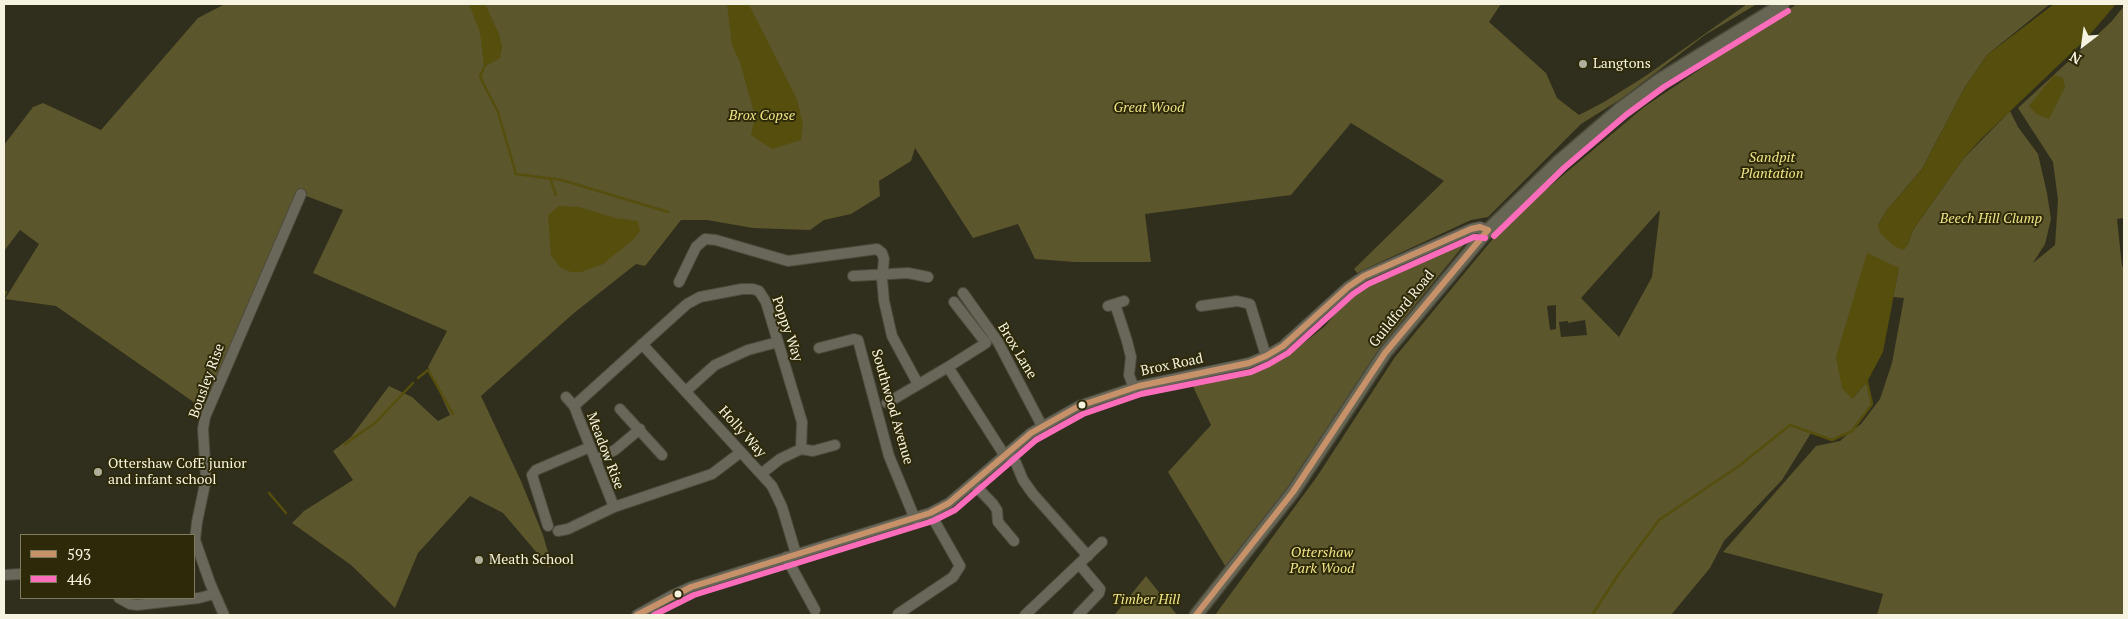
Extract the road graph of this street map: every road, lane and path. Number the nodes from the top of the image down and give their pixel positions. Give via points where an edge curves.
1 (1783, 4) edge
2 (301, 194) dead end
3 (1488, 230) junction
4 (882, 275) junction
5 (853, 276) dead end
6 (928, 277) dead end
7 (679, 282) dead end
8 (963, 293) dead end
9 (954, 302) dead end
10 (1116, 303) dead end
11 (1202, 317) dead end
12 (778, 342) junction
13 (642, 344) junction
14 (819, 348) dead end
15 (1266, 356) junction
16 (948, 367) junction
17 (918, 384) junction
18 (1134, 388) junction
19 (686, 391) junction
20 (566, 397) dead end
21 (887, 403) dead end
22 (574, 406) junction
23 (620, 409) dead end
24 (1042, 426) junction
25 (640, 429) junction
26 (835, 445) dead end
27 (590, 447) junction
28 (801, 449) junction
29 (741, 452) junction
30 (1006, 454) junction
31 (662, 455) dead end
32 (595, 460) junction
33 (761, 474) junction
34 (973, 483) junction
35 (614, 507) junction
36 (930, 513) junction
37 (915, 519) junction
38 (548, 526) dead end
39 (558, 531) dead end
40 (1014, 541) dead end
41 (1102, 542) dead end
42 (791, 556) junction
43 (1088, 556) junction
44 (1078, 564) junction
45 (20, 574) edge
46 (4, 575) edge
47 (214, 594) junction
48 (195, 598) edge
49 (121, 599) edge
50 (191, 599) edge
51 (149, 604) junction
52 (816, 607) dead end
53 (898, 614) dead end
54 (150, 615) edge
55 (224, 615) edge
56 (637, 615) edge
57 (1025, 615) edge
58 (1078, 615) edge
59 (1196, 615) edge

1 - 3 main road, Guildford Road via 1659,80 1621,108 1579,143
2 - 47 street, Bousley Rise via 205,417 206,479 195,540
3 - 15 street, Brox Road via 1480,227 1471,229 1364,276 1288,342
3 - 59 main road, Guildford Road via 1385,353 1293,492
4 - 5 street
4 - 6 street
4 - 7 street via 884,259 877,249 788,261 710,239 696,247
4 - 17 street via 892,336
8 - 24 street, Brox Lane via 998,342
9 - 16 street via 986,344
10 - 18 street via 1131,357 1129,375
11 - 15 street via 1201,303 1237,301 1250,304
12 - 13 street, Poppy Way via 766,302 753,289 700,298
12 - 19 street via 748,350 716,365
12 - 28 street, Poppy Way via 802,422
13 - 19 street, Holly Way
13 - 22 street, Meadow Rise
14 - 37 street, Southwood Avenue via 858,340 889,456
15 - 18 street, Brox Road via 1249,363
16 - 17 street
16 - 30 street
17 - 21 street
18 - 24 street, Brox Road via 1079,406
19 - 29 street, Holly Way
20 - 22 street
22 - 27 street, Meadow Rise
23 - 25 street
24 - 30 street, Brox Road
25 - 31 street
25 - 32 street via 615,450
26 - 28 street via 807,452
27 - 32 street, Meadow Rise
27 - 38 street via 536,470 532,475
28 - 33 street via 780,459
29 - 33 street, Holly Way
29 - 35 street, Meadow Rise via 712,474
30 - 34 street, Brox Road
30 - 43 street via 1016,463 1033,494
32 - 35 street, Meadow Rise
33 - 42 street, Holly Way via 779,499
34 - 36 street, Brox Road via 949,503
34 - 40 street via 994,504 998,522
35 - 39 street, Meadow Rise
36 - 37 street, Brox Road
36 - 53 street via 960,566 953,577
37 - 42 street, Brox Road
41 - 43 street
42 - 52 street, Holly Way
42 - 56 street, Brox Road via 691,587
43 - 44 street
44 - 57 street
44 - 58 street via 1100,589
45 - 46 street
47 - 48 street
47 - 55 street, Bousley Rise
49 - 51 street via 130,604
50 - 51 street
51 - 54 street

